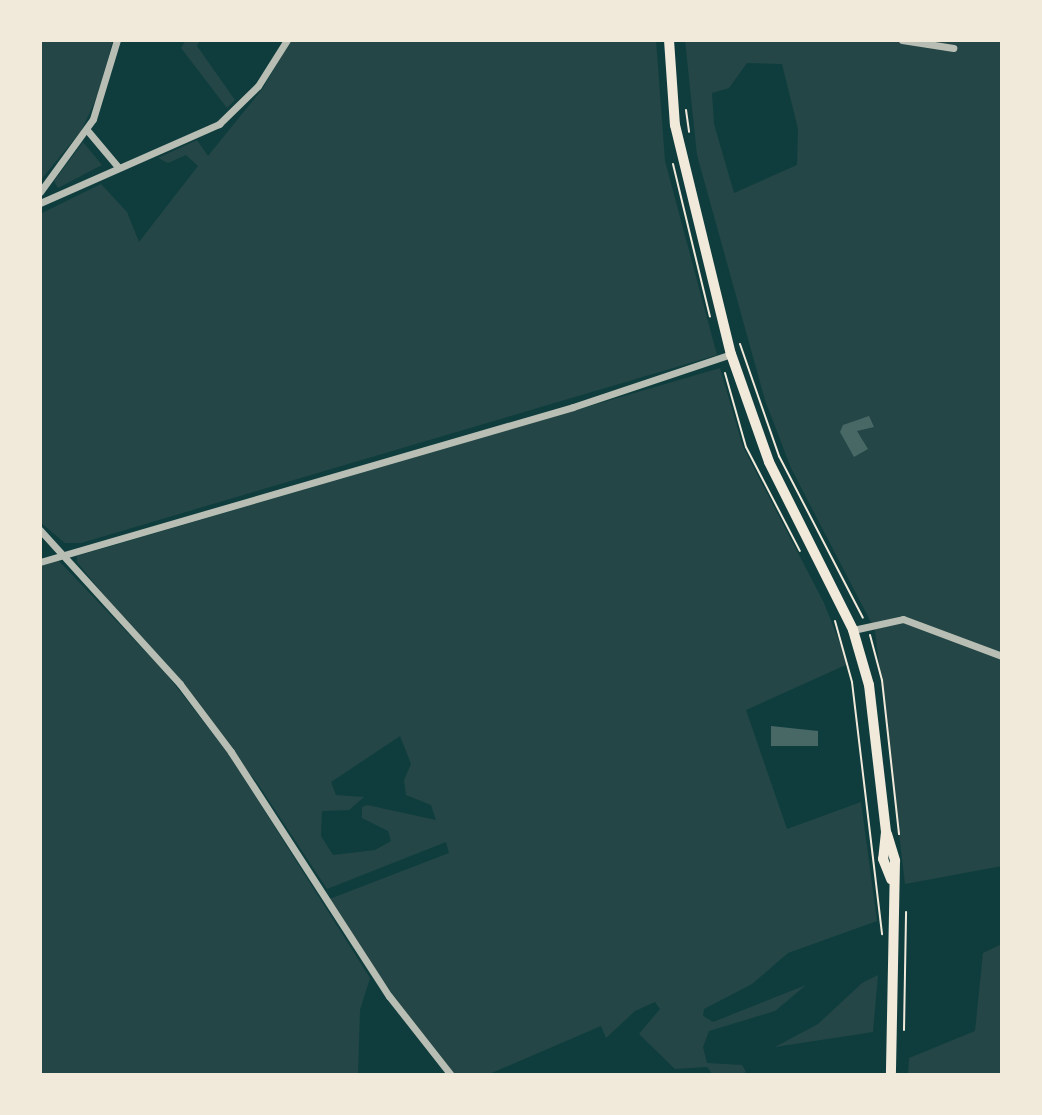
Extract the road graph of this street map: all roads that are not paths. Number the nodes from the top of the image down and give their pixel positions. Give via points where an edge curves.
1 (117, 40) edge
2 (287, 40) edge
3 (669, 40) edge
4 (902, 40) edge
5 (953, 48) dead end
6 (87, 130) junction
7 (118, 167) junction
8 (40, 192) edge
9 (40, 203) edge
10 (731, 354) junction
11 (40, 530) edge
12 (62, 554) junction
13 (40, 562) edge
14 (853, 630) junction
15 (1002, 656) edge
16 (451, 1075) edge
17 (891, 1075) edge

1 - 6 street
2 - 7 street via 238,110 219,124
3 - 10 main road via 675,125
4 - 5 street
6 - 7 street
6 - 8 street
7 - 9 street
10 - 12 street via 573,407
10 - 14 main road via 769,462
11 - 12 street
12 - 13 street
12 - 16 street via 180,684 231,752 389,996
14 - 15 street via 903,619
14 - 17 main road via 869,685 886,832 883,859 891,879

